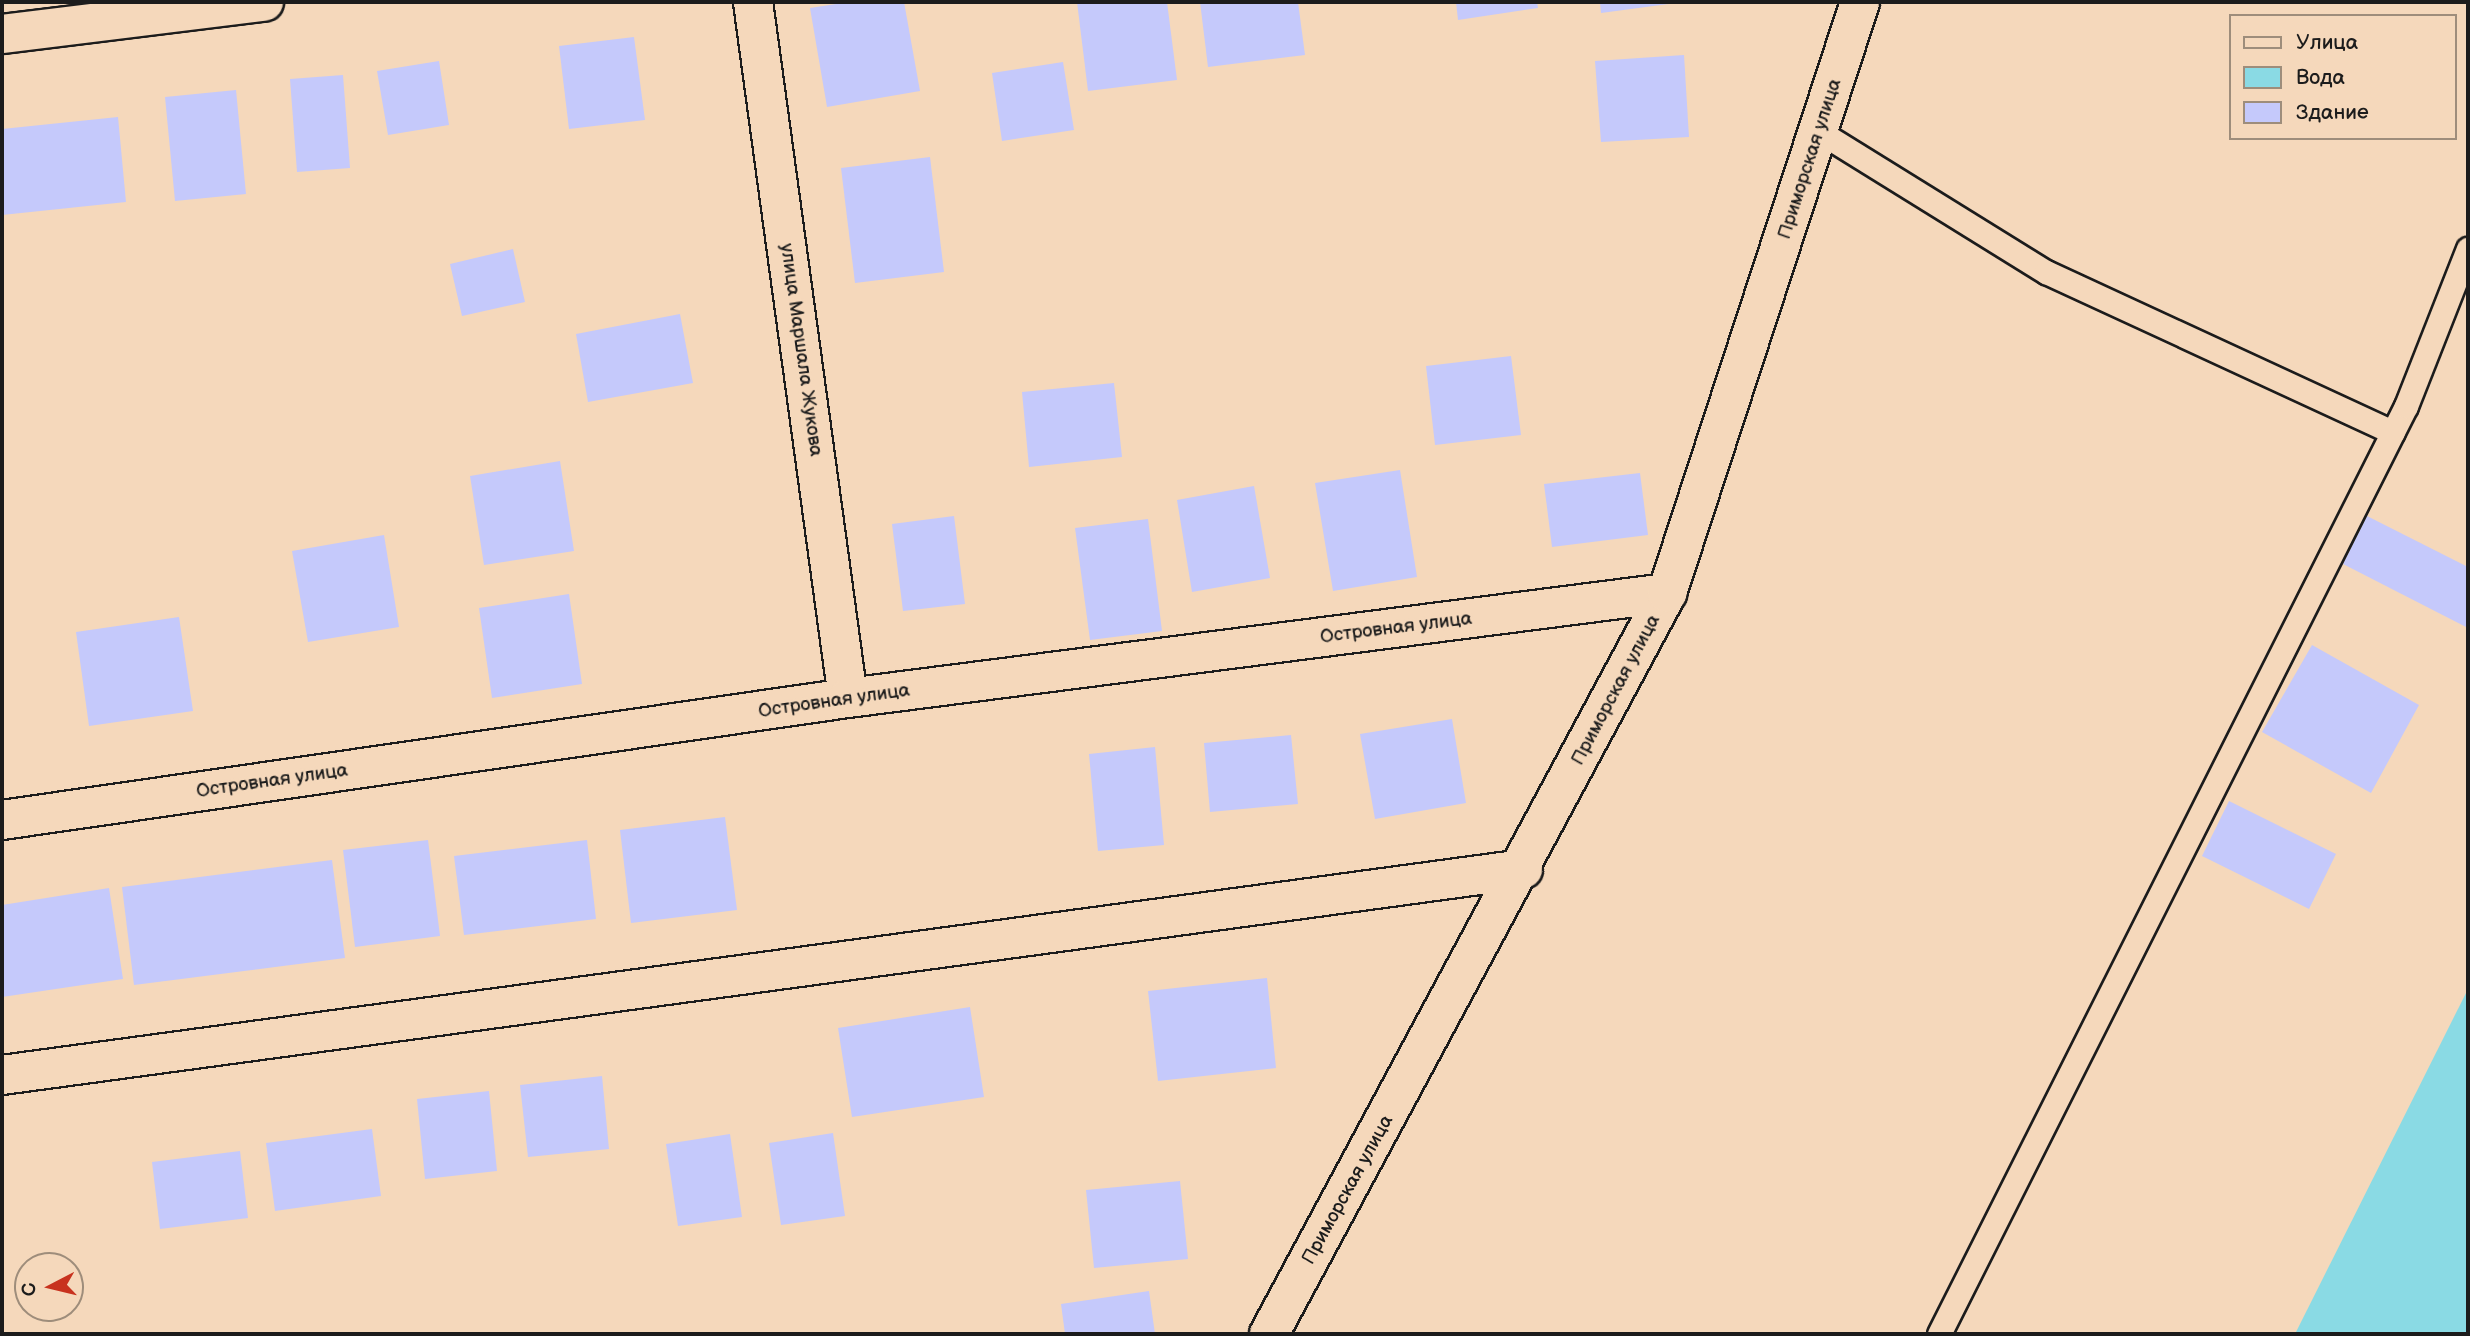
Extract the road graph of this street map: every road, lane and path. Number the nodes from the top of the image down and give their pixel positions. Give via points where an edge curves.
1 (264, 2) edge
2 (753, 2) edge
3 (1860, 2) edge
4 (2, 34) edge
5 (1820, 132) junction
6 (2468, 249) edge
7 (2393, 432) junction
8 (1667, 593) junction
9 (848, 698) junction
10 (2, 820) edge
11 (1523, 869) junction
12 (2, 1076) edge
13 (1269, 1334) edge
14 (1939, 1334) edge

1 - 4 street
2 - 9 street, улица Маршала Жукова
3 - 5 street, Приморская улица
5 - 7 lane via 2046,272
5 - 8 street, Приморская улица
6 - 7 lane
7 - 14 lane
8 - 9 street, Островная улица
8 - 11 street, Приморская улица
9 - 10 street, Островная улица
11 - 12 street
11 - 13 street, Приморская улица

